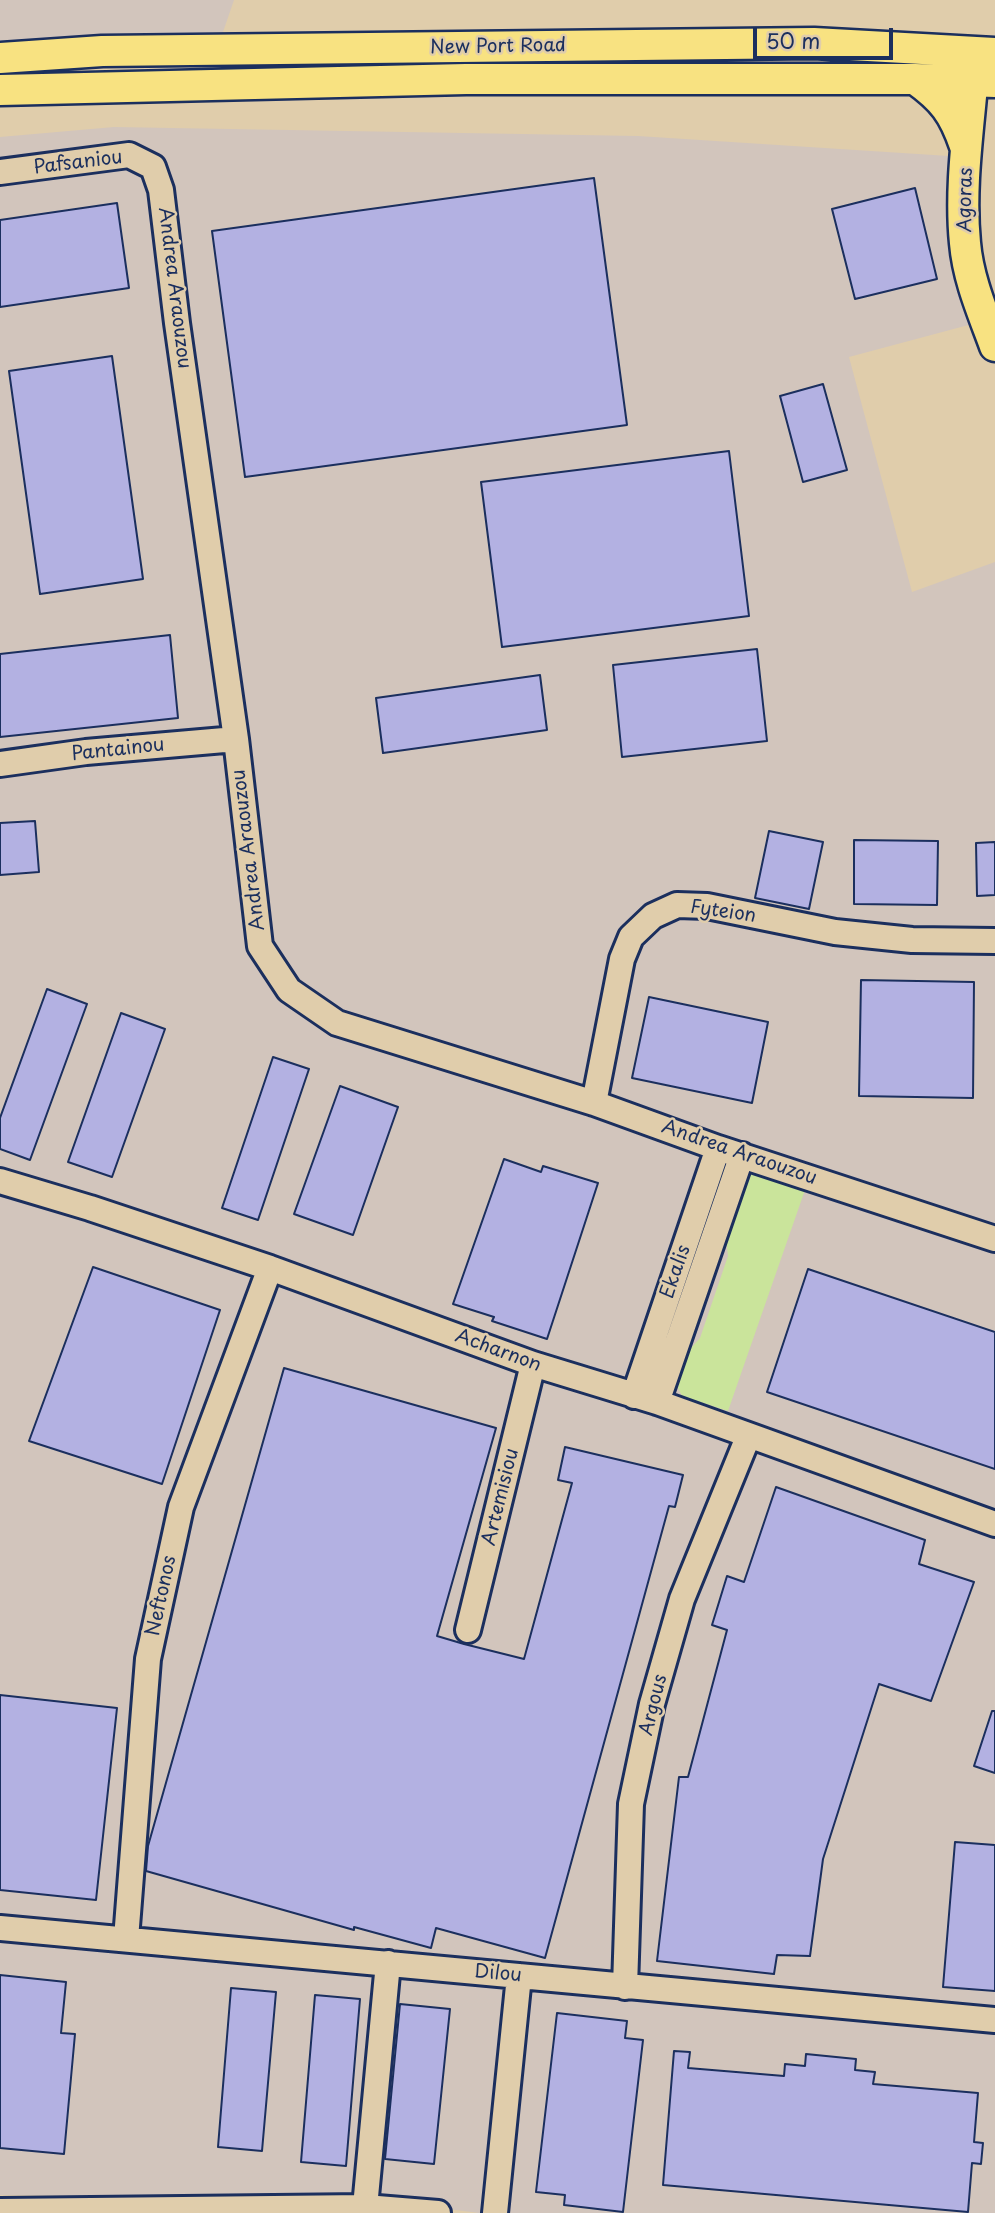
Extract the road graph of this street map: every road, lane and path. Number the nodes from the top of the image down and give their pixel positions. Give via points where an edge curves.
1 (985, 52) edge
2 (0, 58) edge
3 (915, 79) junction
4 (991, 82) edge
5 (0, 90) edge
6 (967, 153) junction
7 (153, 167) joint
8 (0, 172) edge
9 (995, 346) edge
10 (236, 739) junction
11 (0, 764) edge
12 (995, 941) edge
13 (594, 1103) junction
14 (730, 1151) junction
15 (0, 1181) edge
16 (995, 1239) edge
17 (270, 1268) junction
18 (533, 1364) junction
19 (645, 1399) junction
20 (748, 1437) junction
21 (995, 1524) edge
22 (468, 1630) dead end
23 (0, 1928) edge
24 (126, 1939) junction
25 (388, 1963) junction
26 (519, 1976) junction
27 (625, 1987) junction
28 (995, 2021) edge
29 (365, 2207) junction
30 (0, 2211) edge
31 (438, 2213) edge
32 (495, 2213) edge

1 - 2 main road, New Port Road via 814,43 102,51
1 - 4 main road, Agoras
3 - 4 main road, New Port Road
3 - 5 main road, New Port Road via 466,79
3 - 6 main road via 946,106
4 - 6 main road, Agoras
6 - 9 main road, Agoras via 965,245
7 - 8 street, Pafsaniou via 129,155
7 - 10 street, Andrea Araouzou via 161,190
10 - 11 street, Pantainou
10 - 13 street, Andrea Araouzou via 260,946 289,990 337,1023
12 - 13 street, Fyteion via 912,940 835,932 707,906 677,905 653,916 631,937 622,959
13 - 14 street, Andrea Araouzou
14 - 16 street, Andrea Araouzou
14 - 19 street, Ekalis
15 - 17 street, Acharnon
17 - 18 street, Acharnon
17 - 24 street, Neftonos via 181,1507 167,1571 148,1660
18 - 19 street, Acharnon
18 - 22 street, Artemisiou
19 - 20 street, Acharnon
20 - 21 street, Acharnon
20 - 27 street, Argous via 682,1599 652,1704 631,1804
23 - 24 street, Dilou
24 - 25 street, Dilou
25 - 26 street, Dilou
25 - 29 street
26 - 27 street, Dilou
26 - 32 street
27 - 28 street, Dilou
29 - 30 street
29 - 31 street

